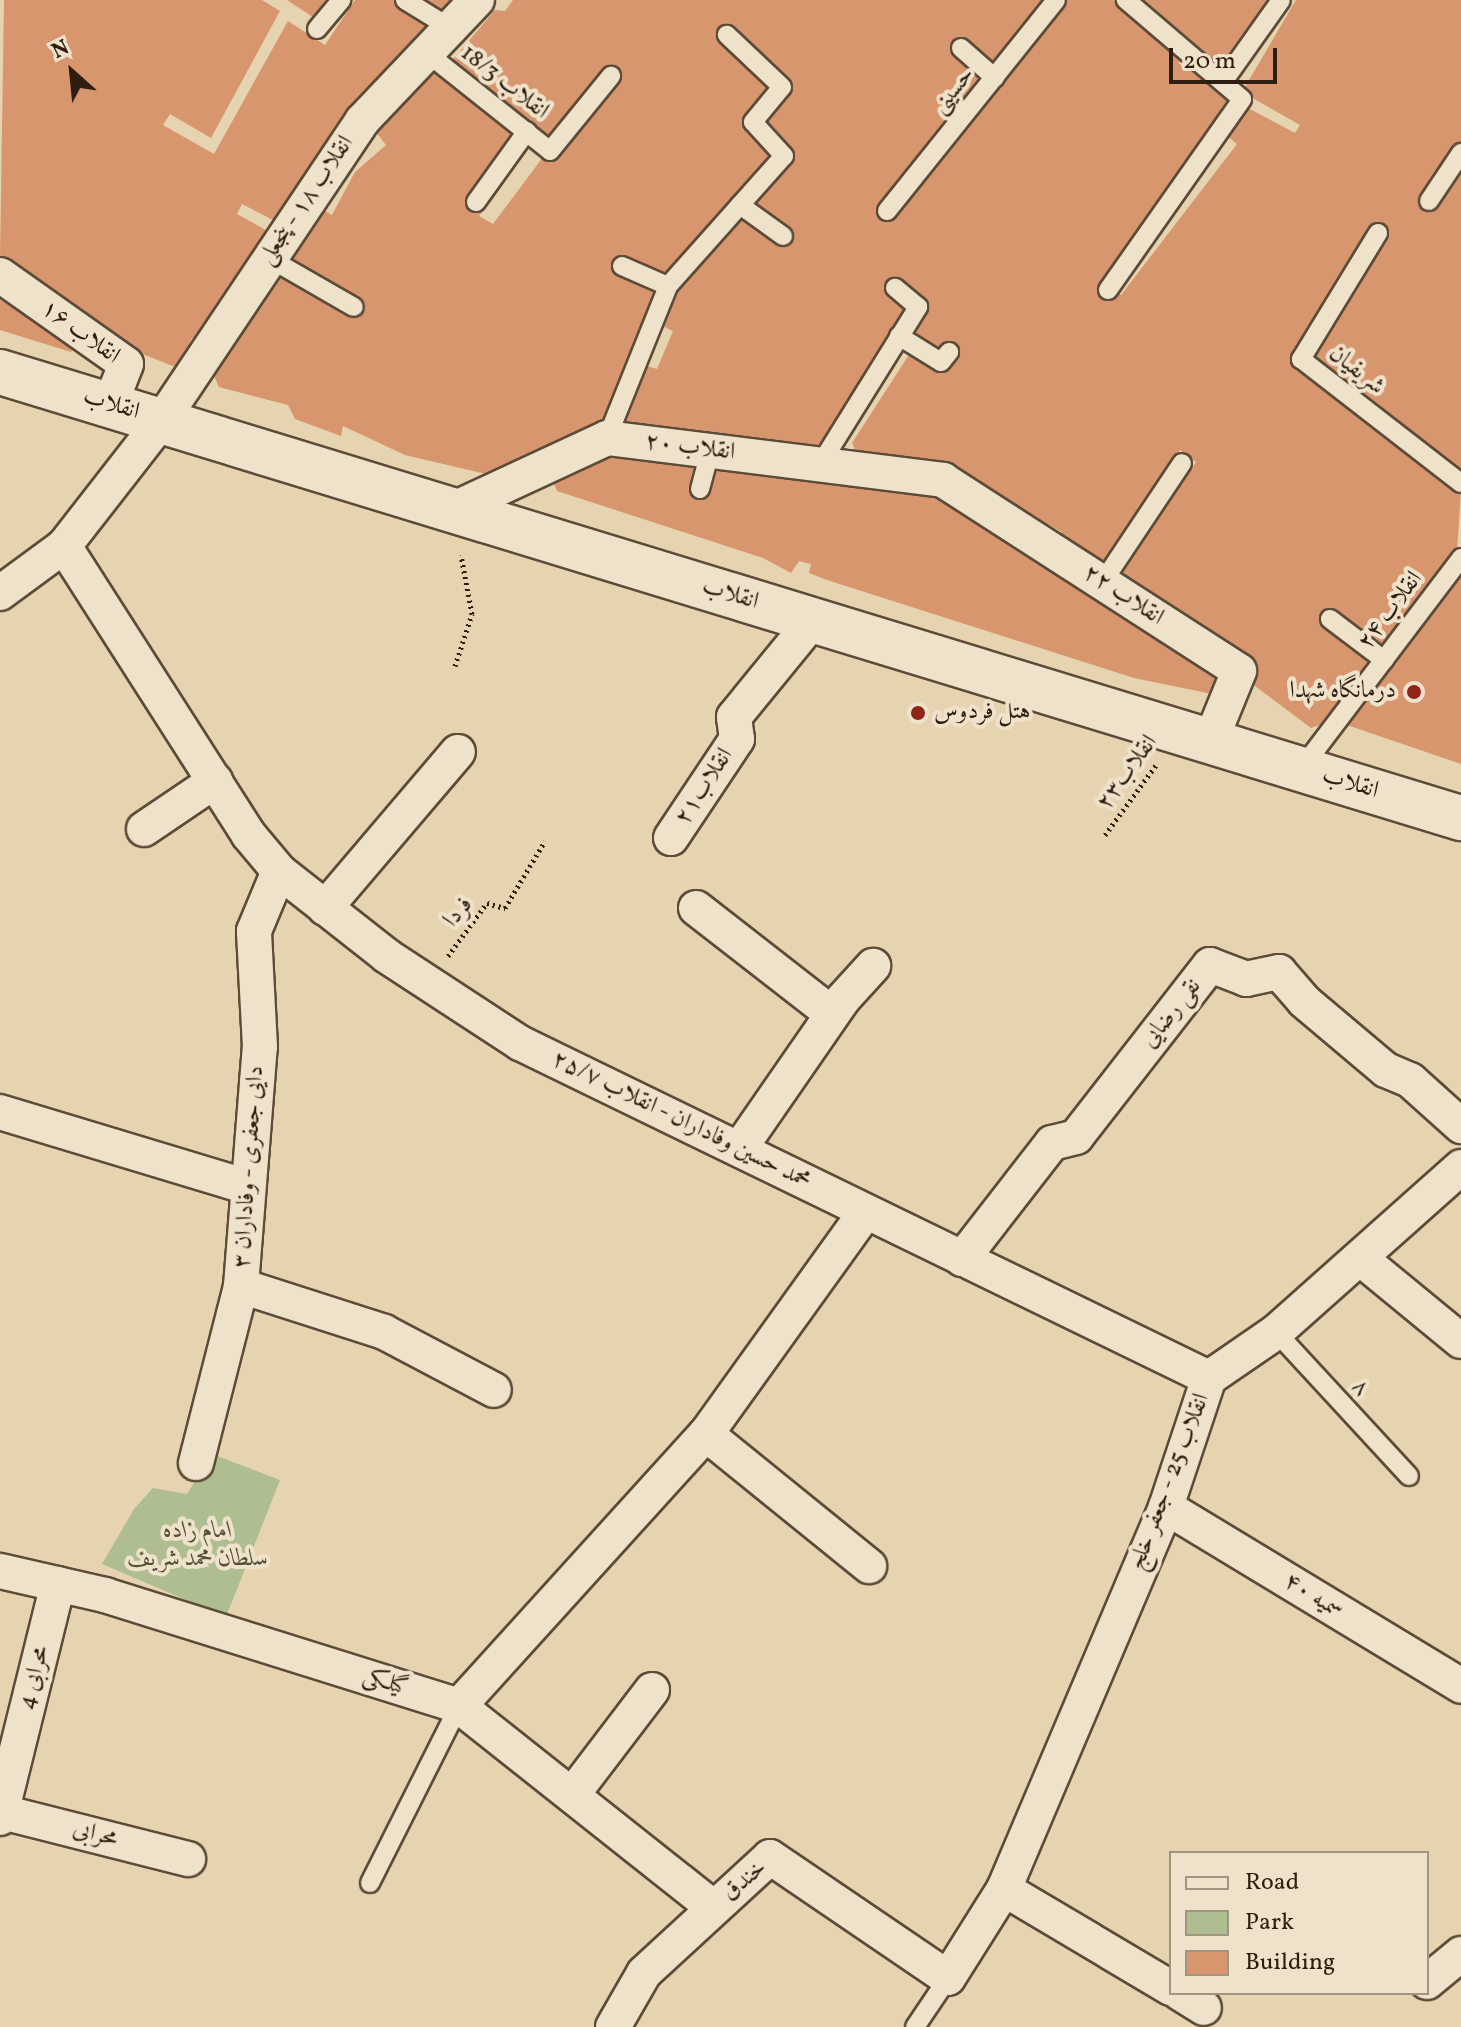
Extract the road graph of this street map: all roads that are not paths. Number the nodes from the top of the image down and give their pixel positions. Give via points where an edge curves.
1 (341, 0) edge
2 (405, 0) edge
3 (477, 0) edge
4 (1056, 0) edge
5 (1126, 0) edge
6 (1281, 0) edge
7 (317, 29) dead end
8 (452, 29) junction
9 (727, 35) dead end
10 (961, 48) dead end
11 (427, 53) junction
12 (611, 76) dead end
13 (995, 78) junction
14 (1223, 82) junction
15 (527, 131) junction
16 (1461, 153) edge
17 (1429, 201) dead end
18 (476, 202) dead end
19 (740, 205) junction
20 (887, 211) dead end
21 (1378, 233) dead end
22 (783, 236) dead end
23 (267, 257) junction
24 (622, 266) dead end
25 (0, 275) edge
26 (668, 286) junction
27 (895, 288) dead end
28 (1108, 290) dead end
29 (354, 307) dead end
30 (899, 336) junction
31 (949, 352) dead end
32 (0, 372) edge
33 (110, 405) junction
34 (162, 420) junction
35 (607, 438) junction
36 (710, 451) junction
37 (821, 463) junction
38 (1182, 463) dead end
39 (943, 480) joint
40 (1461, 483) edge
41 (700, 489) dead end
42 (452, 510) junction
43 (64, 546) junction
44 (1461, 558) edge
45 (1102, 583) junction
46 (0, 593) edge
47 (1330, 619) dead end
48 (813, 620) junction
49 (1384, 660) junction
50 (1195, 737) junction
51 (458, 752) dead end
52 (1301, 769) junction
53 (215, 781) junction
54 (1461, 818) edge
55 (144, 829) dead end
56 (671, 838) dead end
57 (279, 871) junction
58 (325, 908) junction
59 (696, 908) dead end
60 (873, 966) dead end
61 (832, 1014) junction
62 (0, 1112) edge
63 (1461, 1126) edge
64 (740, 1148) junction
65 (1461, 1167) edge
66 (245, 1186) junction
67 (865, 1213) junction
68 (962, 1259) junction
69 (1361, 1259) junction
70 (241, 1286) junction
71 (1276, 1332) junction
72 (1461, 1341) edge
73 (1209, 1378) junction
74 (494, 1390) dead end
75 (706, 1434) junction
76 (196, 1463) dead end
77 (1409, 1476) dead end
78 (1166, 1507) junction
79 (869, 1566) dead end
80 (0, 1571) edge
81 (58, 1584) junction
82 (1461, 1686) edge
83 (652, 1690) dead end
84 (459, 1706) junction
85 (572, 1795) junction
86 (1, 1815) edge
87 (188, 1859) dead end
88 (370, 1883) dead end
89 (1004, 1889) junction
90 (713, 1907) junction
91 (1461, 1954) edge
92 (948, 1978) junction
93 (1429, 1980) edge
94 (1169, 1987) edge
95 (613, 2027) edge
96 (915, 2027) edge

1 - 7 lane
2 - 8 lane
3 - 8 street, انقلاب ۱۸ - پنجعلی
4 - 13 lane, حسینی
5 - 14 lane
6 - 14 lane
8 - 11 street, انقلاب ۱۸ - پنجعلی
9 - 19 lane via 782,87 753,122 784,156
10 - 13 lane
11 - 15 lane, انقلاب 18/3
11 - 23 street, انقلاب ۱۸ - پنجعلی via 362,121
12 - 15 lane, انقلاب 18/3 via 550,151
13 - 20 lane, حسینی
14 - 28 lane via 1242,99
15 - 18 lane
16 - 17 lane
19 - 22 lane
19 - 26 lane
21 - 40 lane, شریفیان via 1301,359
23 - 29 lane
23 - 34 street, انقلاب ۱۸ - پنجعلی
24 - 26 lane
25 - 33 street, انقلاب ۱۶ via 126,364
26 - 35 lane
27 - 30 lane via 918,307
30 - 31 lane via 941,362
30 - 37 lane
32 - 33 main road, انقلاب
33 - 34 main road, انقلاب
34 - 42 main road, انقلاب
34 - 43 street, انقلاب ۱۸ - پنجعلی
35 - 36 street, انقلاب ۲۰
35 - 42 street
36 - 37 street, انقلاب ۲۰
36 - 41 lane
37 - 39 street, انقلاب ۲۰
38 - 45 lane
39 - 45 street, انقلاب ۲۲
42 - 48 main road, انقلاب
43 - 46 street, انقلاب ۱۸ - پنجعلی
43 - 53 street, محمد حسین وفاداران - انقلاب ۲۵/۷
44 - 49 lane, انقلاب ۲۴
45 - 50 street, انقلاب ۲۲ via 1239,671
47 - 49 lane
48 - 50 main road, انقلاب
48 - 56 street, انقلاب۲۱ via 734,717 737,739
49 - 52 lane, انقلاب ۲۴
50 - 52 main road, انقلاب
51 - 58 street
52 - 54 main road, انقلاب
53 - 55 street
53 - 57 street, محمد حسین وفاداران - انقلاب ۲۵/۷
57 - 58 street, محمد حسین وفاداران - انقلاب ۲۵/۷
57 - 66 street, دایی جعفری - وفاداران ۳ via 254,931 260,1047
58 - 64 street, محمد حسین وفاداران - انقلاب ۲۵/۷ via 520,1043
59 - 61 street
60 - 61 street
61 - 64 street
62 - 66 street
63 - 68 street, نقی رضایی via 1410,1080 1386,1070 1304,1001 1279,972 1246,979 1210,965 1076,1137 1052,1143
64 - 67 street, محمد حسین وفاداران - انقلاب ۲۵/۷
65 - 69 street, انقلاب 25 - جعفر خلج
66 - 70 street, دایی جعفری - وفاداران ۳
67 - 68 street, محمد حسین وفاداران - انقلاب ۲۵/۷
67 - 75 street
68 - 73 street, محمد حسین وفاداران - انقلاب ۲۵/۷
69 - 71 street, انقلاب 25 - جعفر خلج
69 - 72 street
70 - 74 street via 384,1332
70 - 76 street, دایی جعفری - وفاداران ۳
71 - 73 street, انقلاب 25 - جعفر خلج
71 - 77 lane, ۸
73 - 78 street, انقلاب 25 - جعفر خلج
75 - 79 street
75 - 84 street
78 - 82 street, سمیه ۴۰
78 - 89 street, انقلاب 25 - جعفر خلج
80 - 81 street, گیلکی
81 - 84 street, گیلکی
81 - 86 street, محرابی 4
83 - 85 street
84 - 85 street, گیلکی
84 - 88 lane
85 - 90 street, گیلکی
86 - 87 street, محرابی
89 - 92 street, انقلاب 25 - جعفر خلج
89 - 94 street
90 - 92 street, خندق via 770,1857
90 - 95 street, خندق via 644,1973
91 - 93 street
92 - 96 lane

